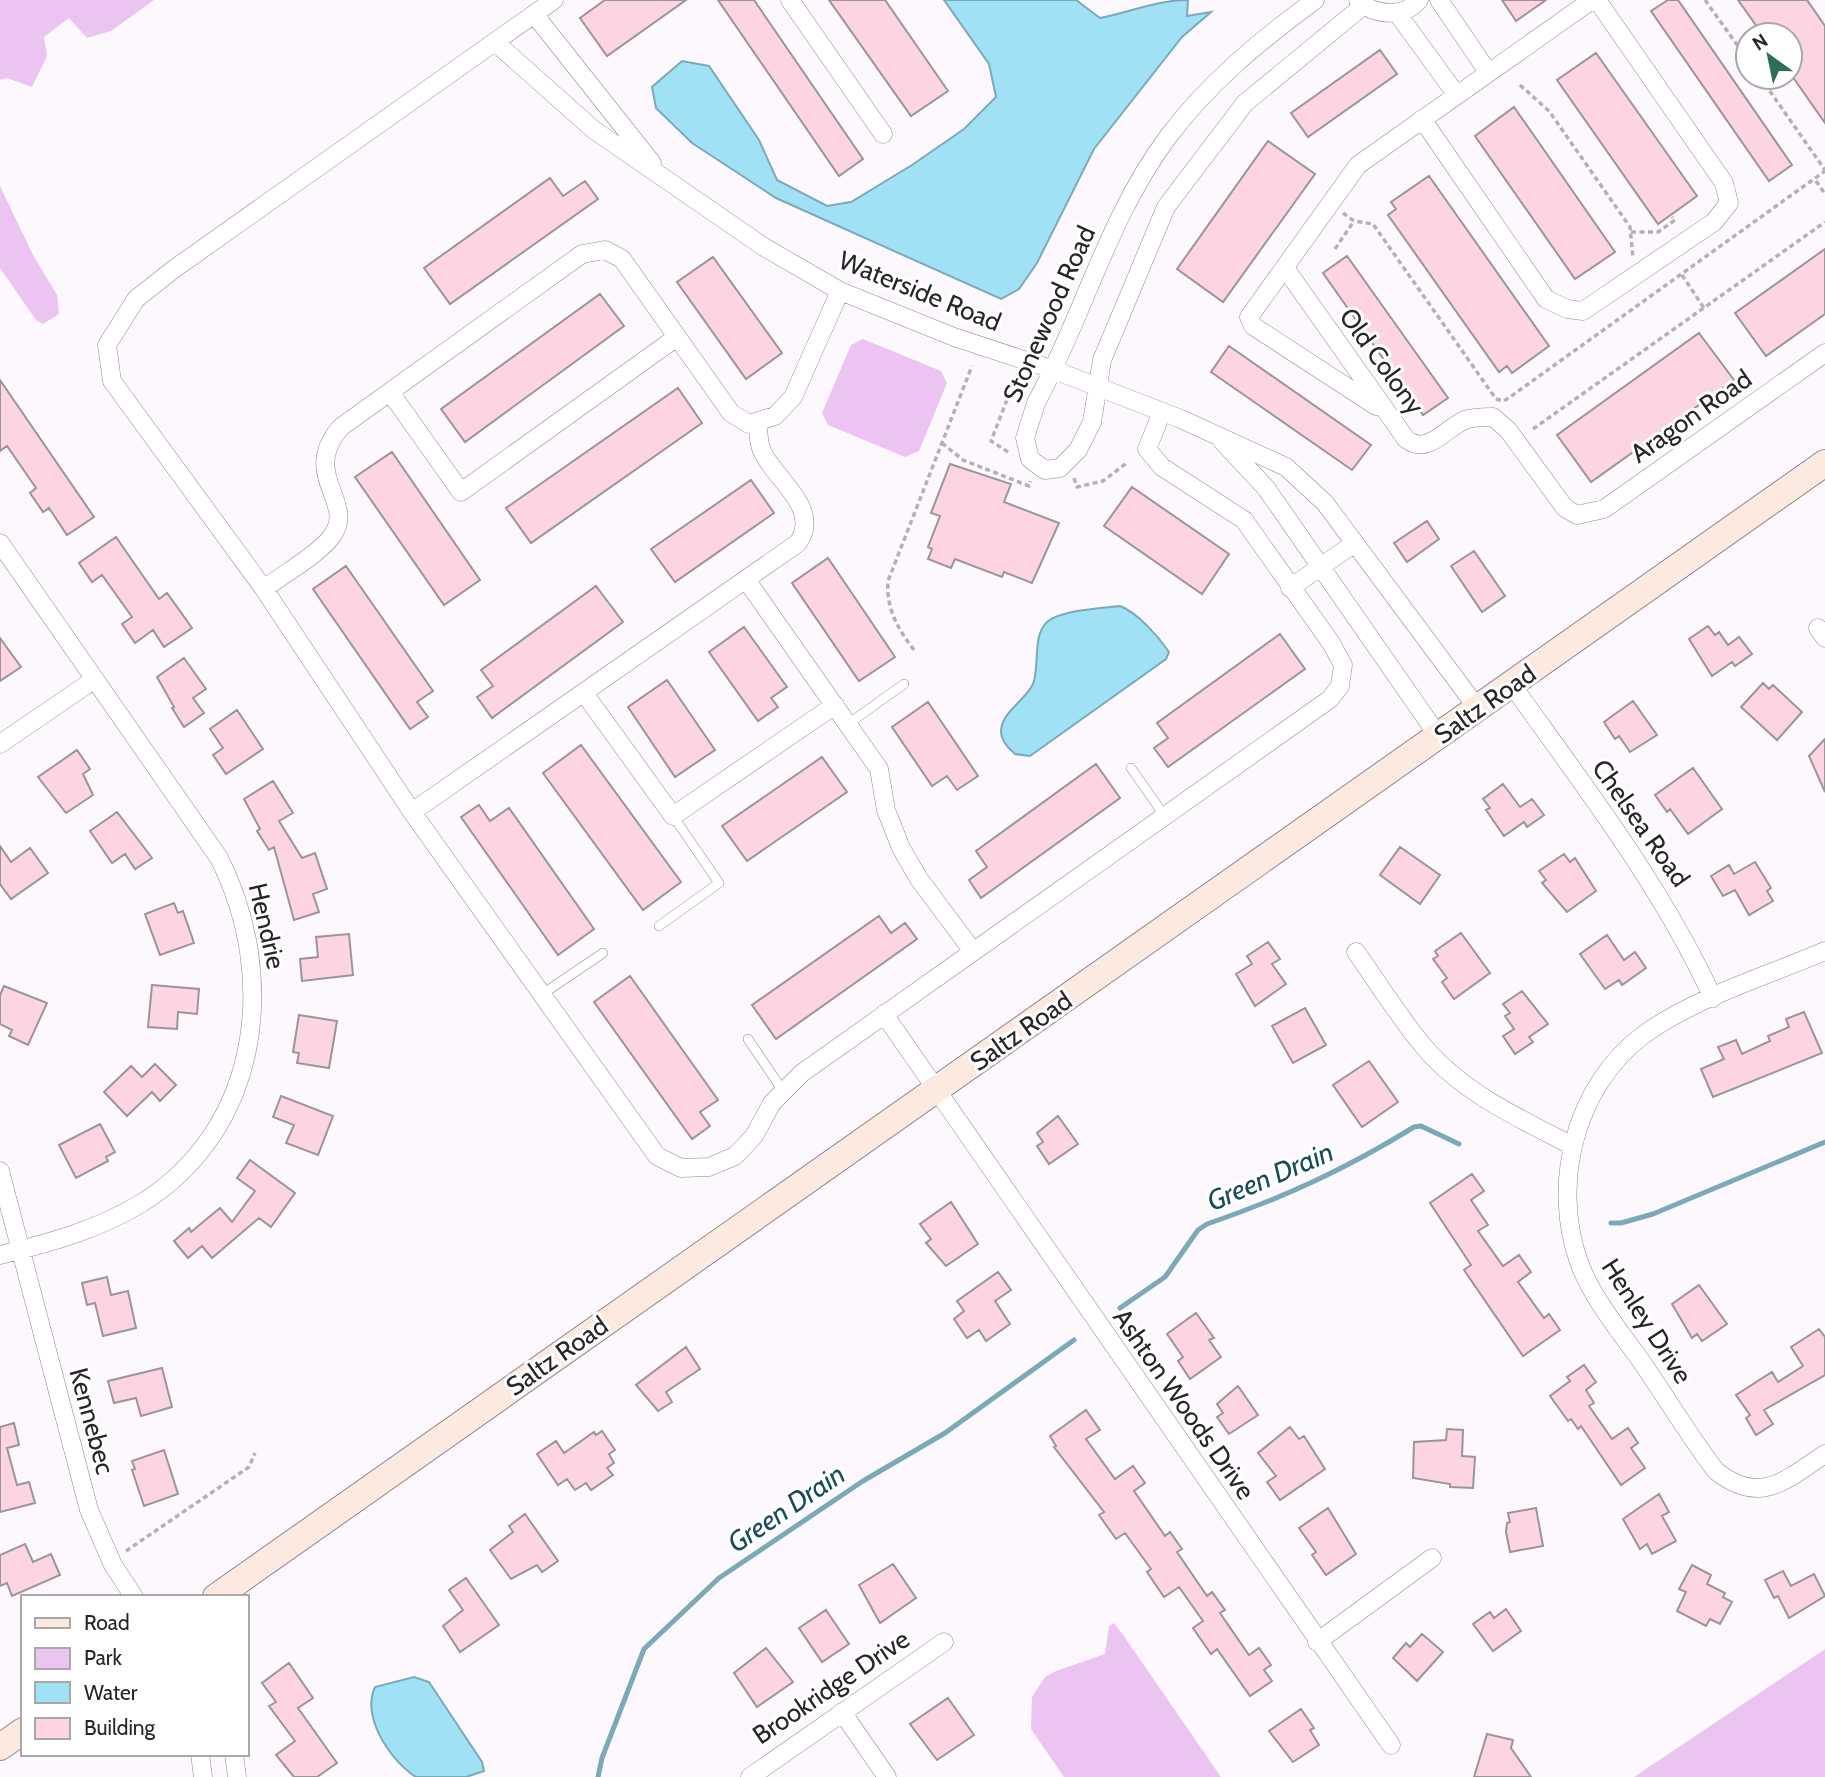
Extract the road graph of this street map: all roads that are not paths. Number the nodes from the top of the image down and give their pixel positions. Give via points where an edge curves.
1 (554, 0) edge
2 (790, 0) edge
3 (1315, 0) edge
4 (1419, 0) edge
5 (1439, 0) edge
6 (1592, 0) edge
7 (1598, 0) edge
8 (1361, 3) edge
9 (1397, 13) junction
10 (534, 14) junction
11 (496, 43) junction
12 (1488, 72) junction
13 (1456, 94) junction
14 (1422, 118) junction
15 (883, 134) dead end
16 (662, 176) junction
17 (1284, 268) junction
18 (840, 291) junction
19 (677, 337) junction
20 (1825, 353) edge
21 (1054, 370) junction
22 (1097, 388) junction
23 (390, 391) junction
24 (1383, 410) junction
25 (1162, 412) junction
26 (1493, 417) joint
27 (757, 423) junction
28 (1215, 433) junction
29 (1825, 463) edge
30 (0, 543) edge
31 (1355, 543) junction
32 (1321, 567) junction
33 (747, 581) junction
34 (1290, 588) junction
35 (264, 589) junction
36 (95, 679) junction
37 (904, 684) dead end
38 (1513, 685) junction
39 (584, 693) junction
40 (835, 705) junction
41 (1478, 709) junction
42 (848, 724) junction
43 (1439, 737) junction
44 (0, 744) edge
45 (1131, 768) dead end
46 (412, 811) junction
47 (1164, 815) junction
48 (673, 816) junction
49 (659, 926) dead end
50 (972, 950) junction
51 (1825, 951) edge
52 (1356, 952) dead end
53 (603, 953) dead end
54 (541, 995) junction
55 (1713, 998) junction
56 (884, 1014) junction
57 (748, 1039) dead end
58 (783, 1091) junction
59 (936, 1091) junction
60 (1573, 1146) junction
61 (0, 1171) edge
62 (21, 1250) junction
63 (0, 1255) edge
64 (1825, 1454) edge
65 (1432, 1558) dead end
66 (133, 1595) edge
67 (219, 1595) edge
68 (944, 1642) dead end
69 (1317, 1642) junction
70 (842, 1712) junction
71 (21, 1732) edge
72 (1391, 1745) dead end
73 (0, 1747) edge
74 (200, 1756) edge
75 (234, 1756) edge
76 (203, 1777) edge
77 (237, 1777) edge
78 (750, 1777) edge
79 (887, 1777) edge

1 - 10 street
2 - 15 street
3 - 21 street, Stonewood Road via 1221,77 1168,137 1102,257
4 - 9 street
5 - 12 street
6 - 12 street
7 - 14 street via 1724,183 1729,203 1714,222 1583,311 1546,299
8 - 9 street via 1379,13
8 - 22 street, Stonewood Road via 1245,103 1166,207 1102,360
9 - 13 street
10 - 11 street
10 - 16 street, Waterside Road
11 - 16 street, Waterside Road via 594,130
11 - 35 street via 145,292 107,345 112,381
12 - 13 street
13 - 14 street
14 - 17 street via 1358,165
16 - 18 street, Waterside Road via 764,247
17 - 24 street, Old Colony
17 - 24 street via 1249,317 1254,326
18 - 21 street, Waterside Road via 954,337
18 - 27 street via 793,397 775,416
19 - 23 street via 622,259 605,250 590,250
19 - 23 street via 461,492
19 - 27 street via 731,412 743,422
20 - 26 street, Aragon Road via 1604,509 1584,515 1565,508 1508,430
21 - 22 street, Waterside Road
21 - 22 street, Stonewood Road via 1025,438 1030,459 1045,470 1060,468 1078,450 1092,422
22 - 25 street, Waterside Road
23 - 35 street via 348,421 328,446 324,471 339,518 332,536
24 - 26 street, Old Colony via 1414,445 1430,443 1465,420
25 - 28 street, Waterside Road
25 - 34 street via 1147,449 1162,467 1244,520
27 - 33 street via 763,453 798,501 804,526 792,549
28 - 31 street, Waterside Road via 1286,467 1325,503
28 - 32 street, Waterside Road via 1266,488
29 - 38 street, Saltz Road
30 - 36 street, Hendrie
31 - 32 street
31 - 41 street, Waterside Road
32 - 34 street
32 - 43 street, Waterside Road
33 - 39 street
33 - 40 street
34 - 47 street via 1343,665 1340,686 1330,699
35 - 46 street
36 - 44 street
36 - 62 street, Hendrie via 230,880 250,947 253,1022 229,1102 205,1142 178,1173 142,1203 109,1222
37 - 42 lane
38 - 41 street, Saltz Road
38 - 55 street, Chelsea Road via 1659,894
39 - 46 street
39 - 48 street
40 - 42 street
40 - 48 street
41 - 43 street, Saltz Road
42 - 50 street via 879,769 886,810 901,848
43 - 59 street, Saltz Road
45 - 47 lane
46 - 54 street
47 - 50 street
48 - 49 lane via 719,883
50 - 56 street
51 - 55 street, Henley Drive
52 - 60 street via 1426,1049 1446,1067 1497,1104
53 - 54 lane
54 - 58 street via 643,1140 657,1156 681,1168 709,1167 735,1156
55 - 60 street, Henley Drive via 1662,1023 1621,1055 1590,1098
56 - 58 street
56 - 59 street, Ashton Woods Drive
57 - 58 lane
59 - 67 street, Saltz Road
59 - 69 street, Ashton Woods Drive
60 - 64 street, Henley Drive via 1568,1221 1579,1264 1716,1471 1751,1488 1776,1486
61 - 62 street, Kennebec
62 - 63 street, Hendrie
62 - 66 street, Kennebec via 89,1510 113,1565
65 - 69 street
68 - 70 street, Brookridge Drive
69 - 72 street, Ashton Woods Drive
70 - 78 street, Brookridge Drive
70 - 79 street
71 - 73 street
74 - 76 street
75 - 77 street

